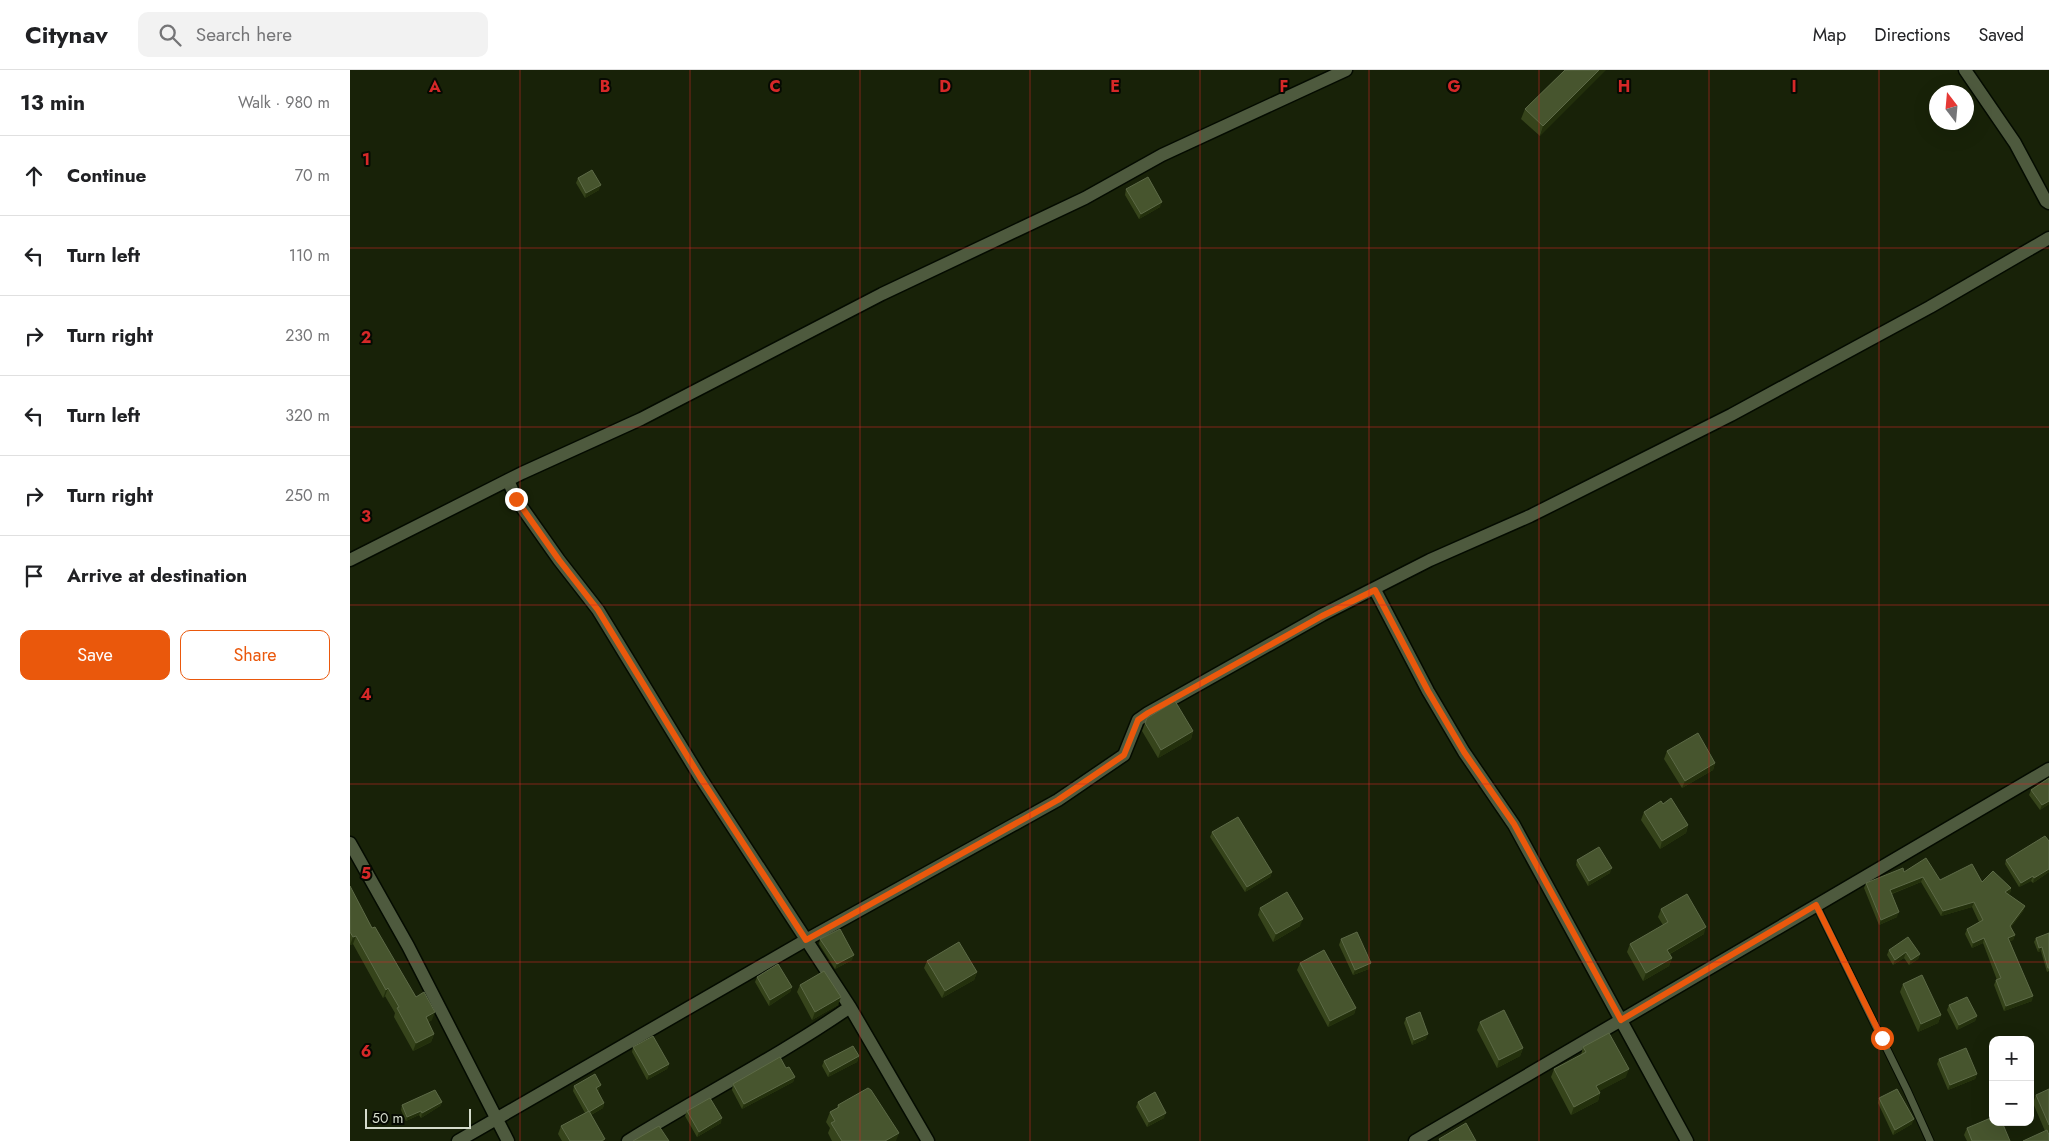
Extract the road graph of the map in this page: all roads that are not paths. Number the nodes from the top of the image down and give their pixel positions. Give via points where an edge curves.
1 (1346, 70) edge
2 (1964, 70) edge
3 (2049, 203) edge
4 (2049, 238) edge
5 (508, 480) junction
6 (350, 560) edge
7 (1375, 590) junction
8 (2049, 769) edge
9 (350, 843) edge
10 (1816, 905) junction
11 (806, 940) junction
12 (850, 1007) junction
13 (1621, 1020) junction
14 (496, 1118) junction
15 (458, 1141) edge
16 (508, 1141) edge
17 (628, 1141) edge
18 (928, 1141) edge
19 (1415, 1141) edge
20 (1687, 1141) edge
21 (1930, 1141) edge

1 - 5 street via 1162,155 1085,198 882,294 641,419
2 - 3 street via 2015,143
4 - 7 street via 1731,416 1530,516 1430,560
5 - 6 street
5 - 11 street via 516,499 598,610 700,777
7 - 11 street via 1148,713 1138,720 1124,755 1058,800
7 - 13 street via 1464,752 1514,824
8 - 10 street
9 - 14 street via 408,946
10 - 13 street
10 - 21 lane
11 - 12 street
11 - 14 street
12 - 17 street via 808,1036
12 - 18 street
13 - 19 street
13 - 20 street
14 - 15 street
14 - 16 street

